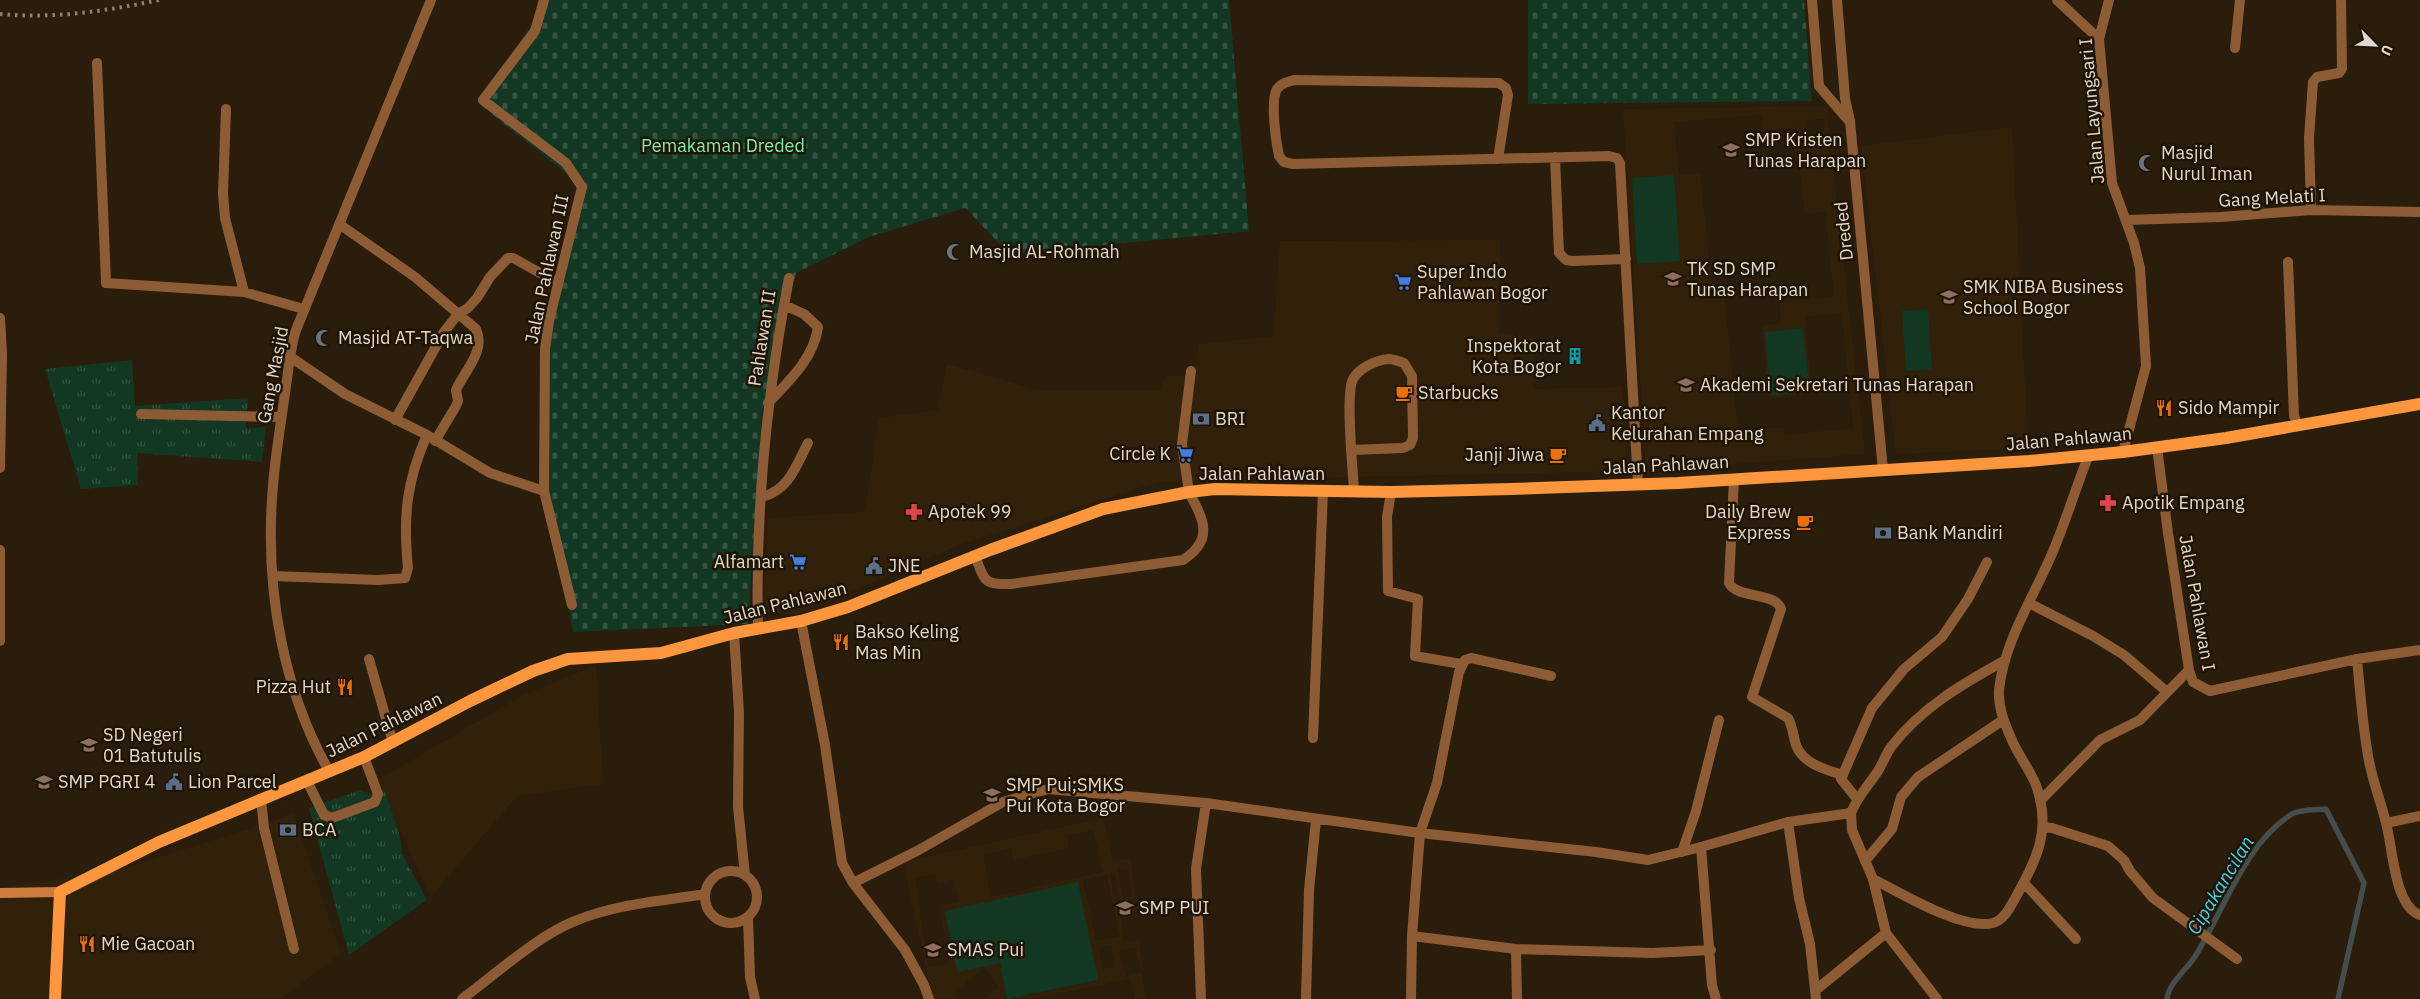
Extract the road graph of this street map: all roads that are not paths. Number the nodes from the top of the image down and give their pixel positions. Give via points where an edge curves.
1 (431, 0) edge
2 (544, 0) edge
3 (1812, 0) edge
4 (1837, 0) edge
5 (2057, 0) edge
6 (2109, 0) edge
7 (2240, 0) edge
8 (2341, 0) edge
9 (2099, 39) junction
10 (2234, 48) dead end
11 (97, 63) dead end
12 (226, 109) dead end
13 (1850, 121) junction
14 (1555, 157) junction
15 (1498, 158) junction
16 (2311, 210) junction
17 (2420, 212) edge
18 (2126, 220) junction
19 (339, 224) junction
20 (1626, 259) junction
21 (2288, 262) dead end
22 (789, 278) dead end
23 (558, 283) junction
24 (244, 292) junction
25 (784, 305) junction
26 (304, 309) junction
27 (458, 314) junction
28 (0, 318) edge
29 (1, 354) edge
30 (289, 356) junction
31 (1191, 371) dead end
32 (768, 403) junction
33 (2420, 404) edge
34 (141, 414) dead end
35 (280, 417) junction
36 (395, 420) junction
37 (2298, 425) junction
38 (431, 438) junction
39 (808, 443) dead end
40 (2157, 447) junction
41 (1352, 450) junction
42 (2124, 452) junction
43 (2088, 457) junction
44 (0, 468) edge
45 (1883, 470) junction
46 (1734, 479) junction
47 (1638, 484) junction
48 (544, 491) junction
49 (1323, 491) junction
50 (1354, 491) junction
51 (1189, 492) junction
52 (1391, 492) junction
53 (762, 497) junction
54 (0, 550) edge
55 (975, 556) junction
56 (1987, 562) dead end
57 (273, 576) junction
58 (2029, 604) junction
59 (572, 605) dead end
60 (801, 621) junction
61 (758, 629) junction
62 (734, 633) junction
63 (0, 641) edge
64 (2420, 650) edge
65 (369, 659) dead end
66 (2357, 659) junction
67 (2004, 661) junction
68 (1462, 664) junction
69 (2189, 670) junction
70 (1551, 676) dead end
71 (2166, 691) junction
72 (1719, 720) dead end
73 (2003, 720) junction
74 (1312, 738) dead end
75 (394, 743) junction
76 (364, 757) junction
77 (329, 771) junction
78 (1843, 775) junction
79 (307, 781) junction
80 (261, 799) junction
81 (1858, 799) junction
82 (2040, 801) junction
83 (1206, 803) junction
84 (1851, 813) junction
85 (2420, 816) edge
86 (1316, 820) junction
87 (1788, 822) junction
88 (2386, 823) junction
89 (2044, 827) junction
90 (1420, 834) junction
91 (1701, 847) junction
92 (1682, 852) junction
93 (1865, 860) junction
94 (745, 875) junction
95 (1873, 880) junction
96 (853, 883) junction
97 (2024, 883) junction
98 (60, 892) junction
99 (0, 893) edge
100 (705, 894) junction
101 (2420, 915) edge
102 (748, 918) junction
103 (1886, 932) junction
104 (1412, 936) junction
105 (2076, 938) dead end
106 (294, 949) dead end
107 (1516, 949) junction
108 (1711, 950) junction
109 (2237, 959) dead end
110 (1816, 994) edge
111 (55, 999) edge
112 (462, 999) edge
113 (754, 999) edge
114 (929, 999) edge
115 (1200, 999) edge
116 (1306, 999) edge
117 (1411, 999) edge
118 (1518, 999) edge
119 (1716, 999) edge
120 (1937, 999) edge

1 - 19 street, Gang Masjid
2 - 23 street, Jalan Pahlawan III via 535,31 483,100 566,163 582,187
3 - 13 street via 1819,86
4 - 13 street, Dreded via 1845,98
5 - 9 street
6 - 9 street, Jalan Layungsari I
7 - 10 street
8 - 16 street via 2342,69 2339,73 2317,77 2313,82 2309,138
9 - 18 street, Jalan Layungsari I via 2112,183
11 - 24 street via 106,283
12 - 24 street via 225,218
13 - 45 street, Dreded
14 - 15 street
14 - 20 street via 1616,156 1619,160
14 - 20 street via 1559,253 1572,261
15 - 15 street via 1287,164 1278,153 1275,94 1280,86 1294,80 1499,83 1506,88 1508,95
16 - 17 street, Gang Melati I
16 - 18 street, Gang Melati I via 2220,218
18 - 42 street, Jalan Layungsari I via 2142,278 2146,366
19 - 26 street, Gang Masjid
19 - 27 street via 415,276
20 - 47 street
21 - 37 street via 2294,416
22 - 25 street, Pahlawan II
23 - 27 street via 508,258 490,277 477,298
23 - 48 street, Jalan Pahlawan III via 545,349
24 - 26 street
25 - 32 street, Pahlawan II
25 - 32 street via 804,314 818,327 817,336 809,355
26 - 30 street, Gang Masjid
27 - 36 street via 430,354
27 - 38 street via 476,329 480,337 479,348 456,390 456,406
28 - 29 street
29 - 44 street
30 - 35 street, Gang Masjid
30 - 36 street via 345,394
31 - 51 street via 1182,444
32 - 53 street, Pahlawan II
33 - 37 main road, Jalan Pahlawan
34 - 35 street
35 - 57 street, Gang Masjid via 271,505
36 - 38 street
37 - 40 main road, Jalan Pahlawan
38 - 48 street via 490,473
38 - 57 street via 415,464 406,504 408,568 405,578
39 - 53 street via 790,478 775,493
40 - 42 main road, Jalan Pahlawan
40 - 69 street, Jalan Pahlawan I
41 - 41 street via 1350,407 1353,380 1365,366 1389,360 1404,363 1412,376 1413,438 1410,445
41 - 50 street
42 - 43 main road, Jalan Pahlawan
43 - 45 main road, Jalan Pahlawan
43 - 58 street
45 - 46 main road, Jalan Pahlawan
46 - 47 main road, Jalan Pahlawan
46 - 78 street via 1730,586 1776,602 1781,609 1752,698 1786,716 1796,746 1807,759
47 - 52 main road, Jalan Pahlawan
48 - 59 street, Jalan Pahlawan III
49 - 50 main road, Jalan Pahlawan
49 - 51 main road, Jalan Pahlawan via 1214,489
49 - 74 street
50 - 52 main road, Jalan Pahlawan
51 - 55 main road, Jalan Pahlawan via 1103,509
51 - 55 street via 1204,520 1202,540 1195,552 1183,560 993,584 985,580
52 - 68 street via 1387,588 1390,592 1418,599 1416,656
53 - 61 street, Pahlawan II
54 - 63 street
55 - 60 main road, Jalan Pahlawan via 848,607
56 - 78 street via 1968,599 1942,637 1904,668 1872,708
57 - 77 street, Gang Masjid via 286,659 308,729
58 - 67 street
58 - 71 street via 2124,655
60 - 61 main road, Jalan Pahlawan
60 - 96 street via 825,745 842,862
61 - 62 main road, Jalan Pahlawan
62 - 75 main road, Jalan Pahlawan via 661,653 568,659 470,701
62 - 94 street via 739,713 738,807
64 - 66 street, Jalan Pahlawan I
65 - 75 street
66 - 69 street, Jalan Pahlawan I via 2210,692 2193,682
66 - 88 street via 2367,750 2374,787
67 - 73 street via 1999,690
67 - 81 street via 1953,689 1908,727 1890,748
68 - 70 street via 1472,658
68 - 90 street via 1437,783
69 - 71 street
71 - 82 street via 2140,720 2100,740
72 - 92 street
73 - 82 street via 2018,756 2036,786
73 - 93 street via 1918,777 1902,796 1892,829
75 - 76 main road, Jalan Pahlawan
76 - 77 main road, Jalan Pahlawan
76 - 79 street via 378,794 375,802 332,818 324,815
77 - 79 main road, Jalan Pahlawan
78 - 81 street via 1843,783
79 - 80 main road, Jalan Pahlawan
80 - 98 main road, Jalan Pahlawan via 159,842
80 - 106 street via 264,828
81 - 84 street
82 - 89 street
83 - 86 street
83 - 96 street via 1048,789 1003,802
83 - 115 street via 1196,869
84 - 87 street
84 - 93 street via 1852,830
85 - 88 street
86 - 90 street
86 - 116 street via 1309,890
87 - 91 street
87 - 110 street
88 - 101 street via 2400,892 2412,912
89 - 97 street via 2036,860
89 - 109 street via 2108,846 2124,860 2153,898
90 - 92 street via 1648,860
90 - 104 street
91 - 92 street
91 - 108 street
93 - 95 street
94 - 100 street via 725,872 709,884
94 - 102 street via 757,890 754,910
95 - 97 street via 1962,921 1983,924 1993,923 2004,916
95 - 103 street
96 - 114 street via 905,950
97 - 105 street
98 - 99 main road, Jalan Pahlawan
98 - 111 main road
100 - 102 street via 706,903 715,918 732,924
100 - 112 street via 603,911 574,921 546,936
102 - 113 street
103 - 110 street
103 - 120 street
104 - 107 street
104 - 117 street
107 - 108 street
107 - 118 street
108 - 119 street via 1712,985

